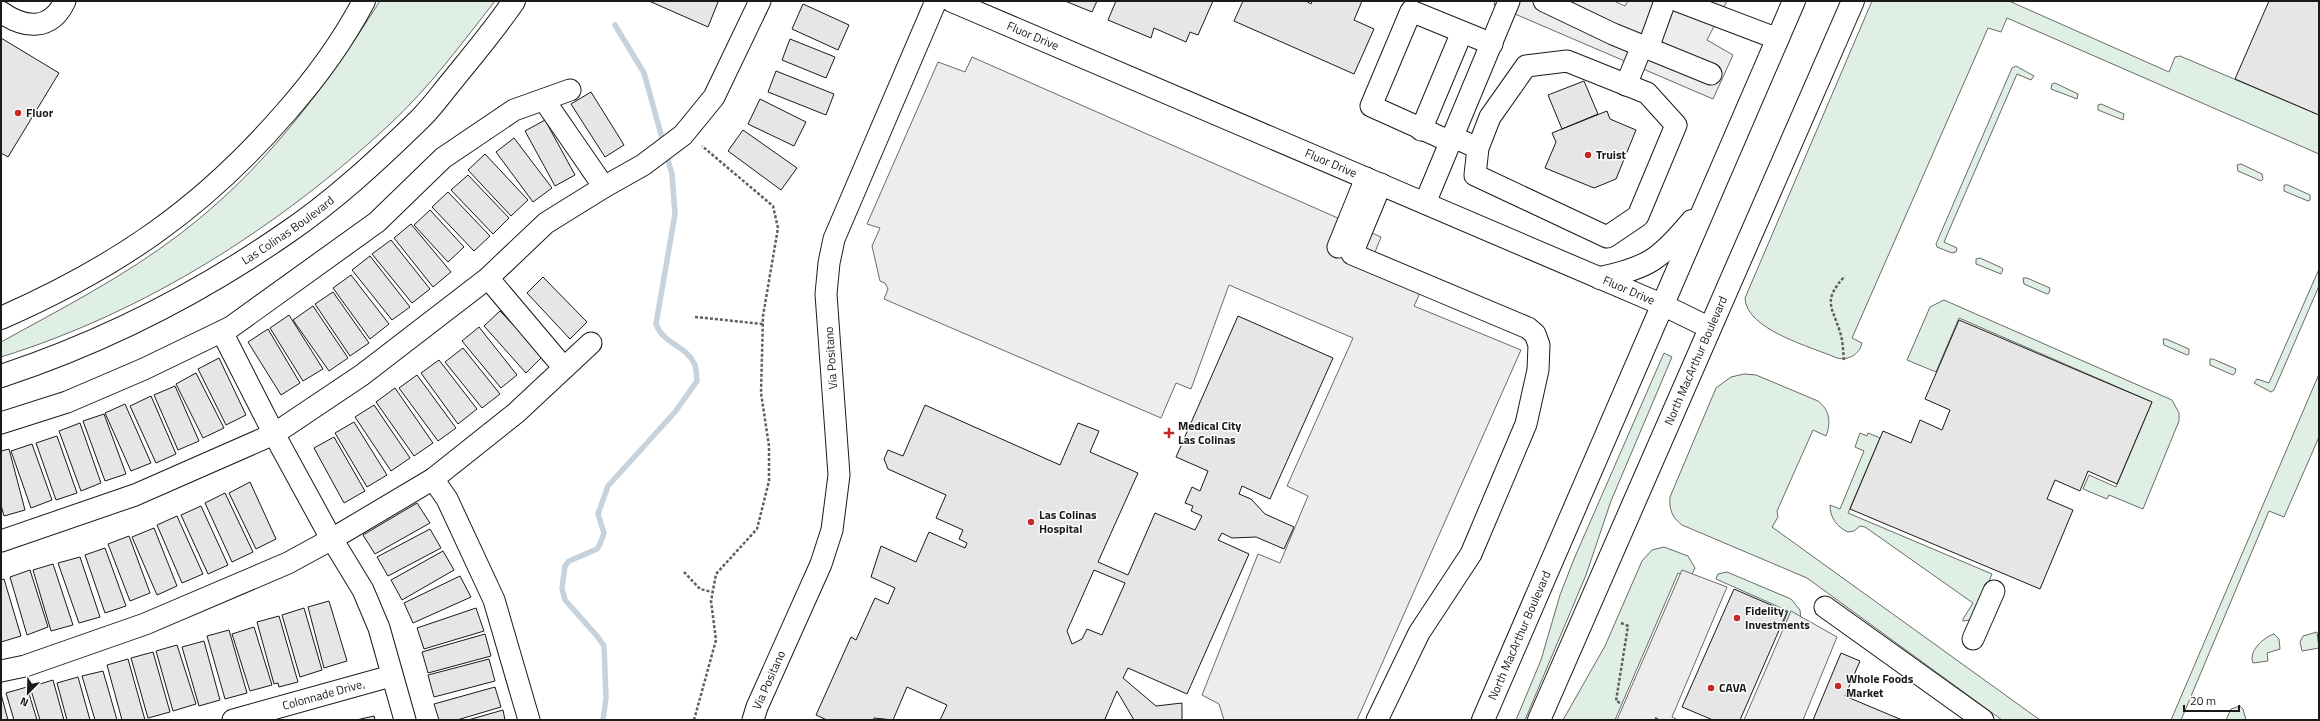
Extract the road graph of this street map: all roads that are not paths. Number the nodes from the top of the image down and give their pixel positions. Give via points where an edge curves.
1 (65, 1) edge
2 (364, 1) edge
3 (514, 1) edge
4 (760, 1) edge
5 (936, 1) edge
6 (951, 1) edge
7 (1509, 1) edge
8 (1544, 1) edge
9 (1665, 1) edge
10 (1678, 1) edge
11 (1794, 1) edge
12 (1853, 1) edge
13 (1, 12) edge
14 (1462, 32) junction
15 (1778, 39) junction
16 (1492, 44) junction
17 (1645, 47) junction
18 (1711, 74) dead end
19 (1626, 85) junction
20 (570, 90) dead end
21 (544, 100) junction
22 (1422, 130) junction
23 (1452, 140) junction
24 (1478, 148) junction
25 (1373, 181) junction
26 (604, 187) junction
27 (1708, 201) junction
28 (1425, 203) junction
29 (488, 278) junction
30 (1600, 278) junction
31 (1663, 305) junction
32 (1, 318) edge
33 (1710, 328) junction
34 (222, 332) junction
35 (590, 343) dead end
36 (564, 368) junction
37 (1, 376) edge
38 (1, 423) edge
39 (274, 434) junction
40 (433, 479) junction
41 (332, 539) junction
42 (1, 541) edge
43 (1994, 591) dead end
44 (1824, 606) dead end
45 (1973, 639) dead end
46 (1, 672) edge
47 (392, 676) junction
48 (233, 720) edge
49 (405, 720) edge
50 (529, 720) edge
51 (753, 720) edge
52 (1377, 720) edge
53 (1483, 720) edge
54 (1539, 720) edge
55 (1983, 720) edge

1 - 13 street via 62,9 44,24 23,25
2 - 32 main road via 335,50 310,84 232,171 196,203 109,264 51,296
3 - 37 main road, Las Colinas Boulevard via 496,27 422,117 348,186 286,234 228,271 159,308 45,361
4 - 26 street via 714,97 683,135 637,169
5 - 51 street, Via Positano via 834,240 826,294 839,475 832,530
6 - 25 street, Fluor Drive
7 - 16 street
8 - 17 street
9 - 17 street
10 - 15 street
11 - 15 main road, North MacArthur Boulevard
12 - 33 main road, North MacArthur Boulevard
14 - 16 street
14 - 22 street
14 - 22 street via 1411,12 1371,106
15 - 27 main road, North MacArthur Boulevard
16 - 23 street
17 - 18 street
17 - 19 street
19 - 24 street via 1567,61 1526,66 1490,117
19 - 24 street via 1647,93 1676,125 1638,216 1607,237 1475,176
20 - 21 street
21 - 26 street
21 - 34 street via 514,110 443,158 377,222
22 - 23 street
23 - 24 street
23 - 28 street
25 - 28 street, Fluor Drive
25 - 52 street via 1345,250 1528,328 1535,334 1539,345 1538,370 1526,424 1471,554 1419,632
26 - 29 street via 546,223
27 - 30 main road via 1669,249 1636,269
27 - 31 main road, North MacArthur Boulevard
28 - 30 street, Fluor Drive
29 - 36 street
29 - 39 street via 362,375
30 - 31 street, Fluor Drive
31 - 33 street, Fluor Drive
31 - 53 main road, North MacArthur Boulevard
33 - 54 main road, North MacArthur Boulevard
34 - 38 street via 67,402
34 - 39 street
35 - 36 street
36 - 40 street via 516,413
39 - 41 street
39 - 42 street via 135,495
40 - 41 street
40 - 50 street via 447,499 494,600
41 - 46 street via 288,563 145,624
41 - 47 street via 363,590 379,628
43 - 45 street
44 - 55 street
47 - 48 street, Colonnade Drive,
47 - 49 street

